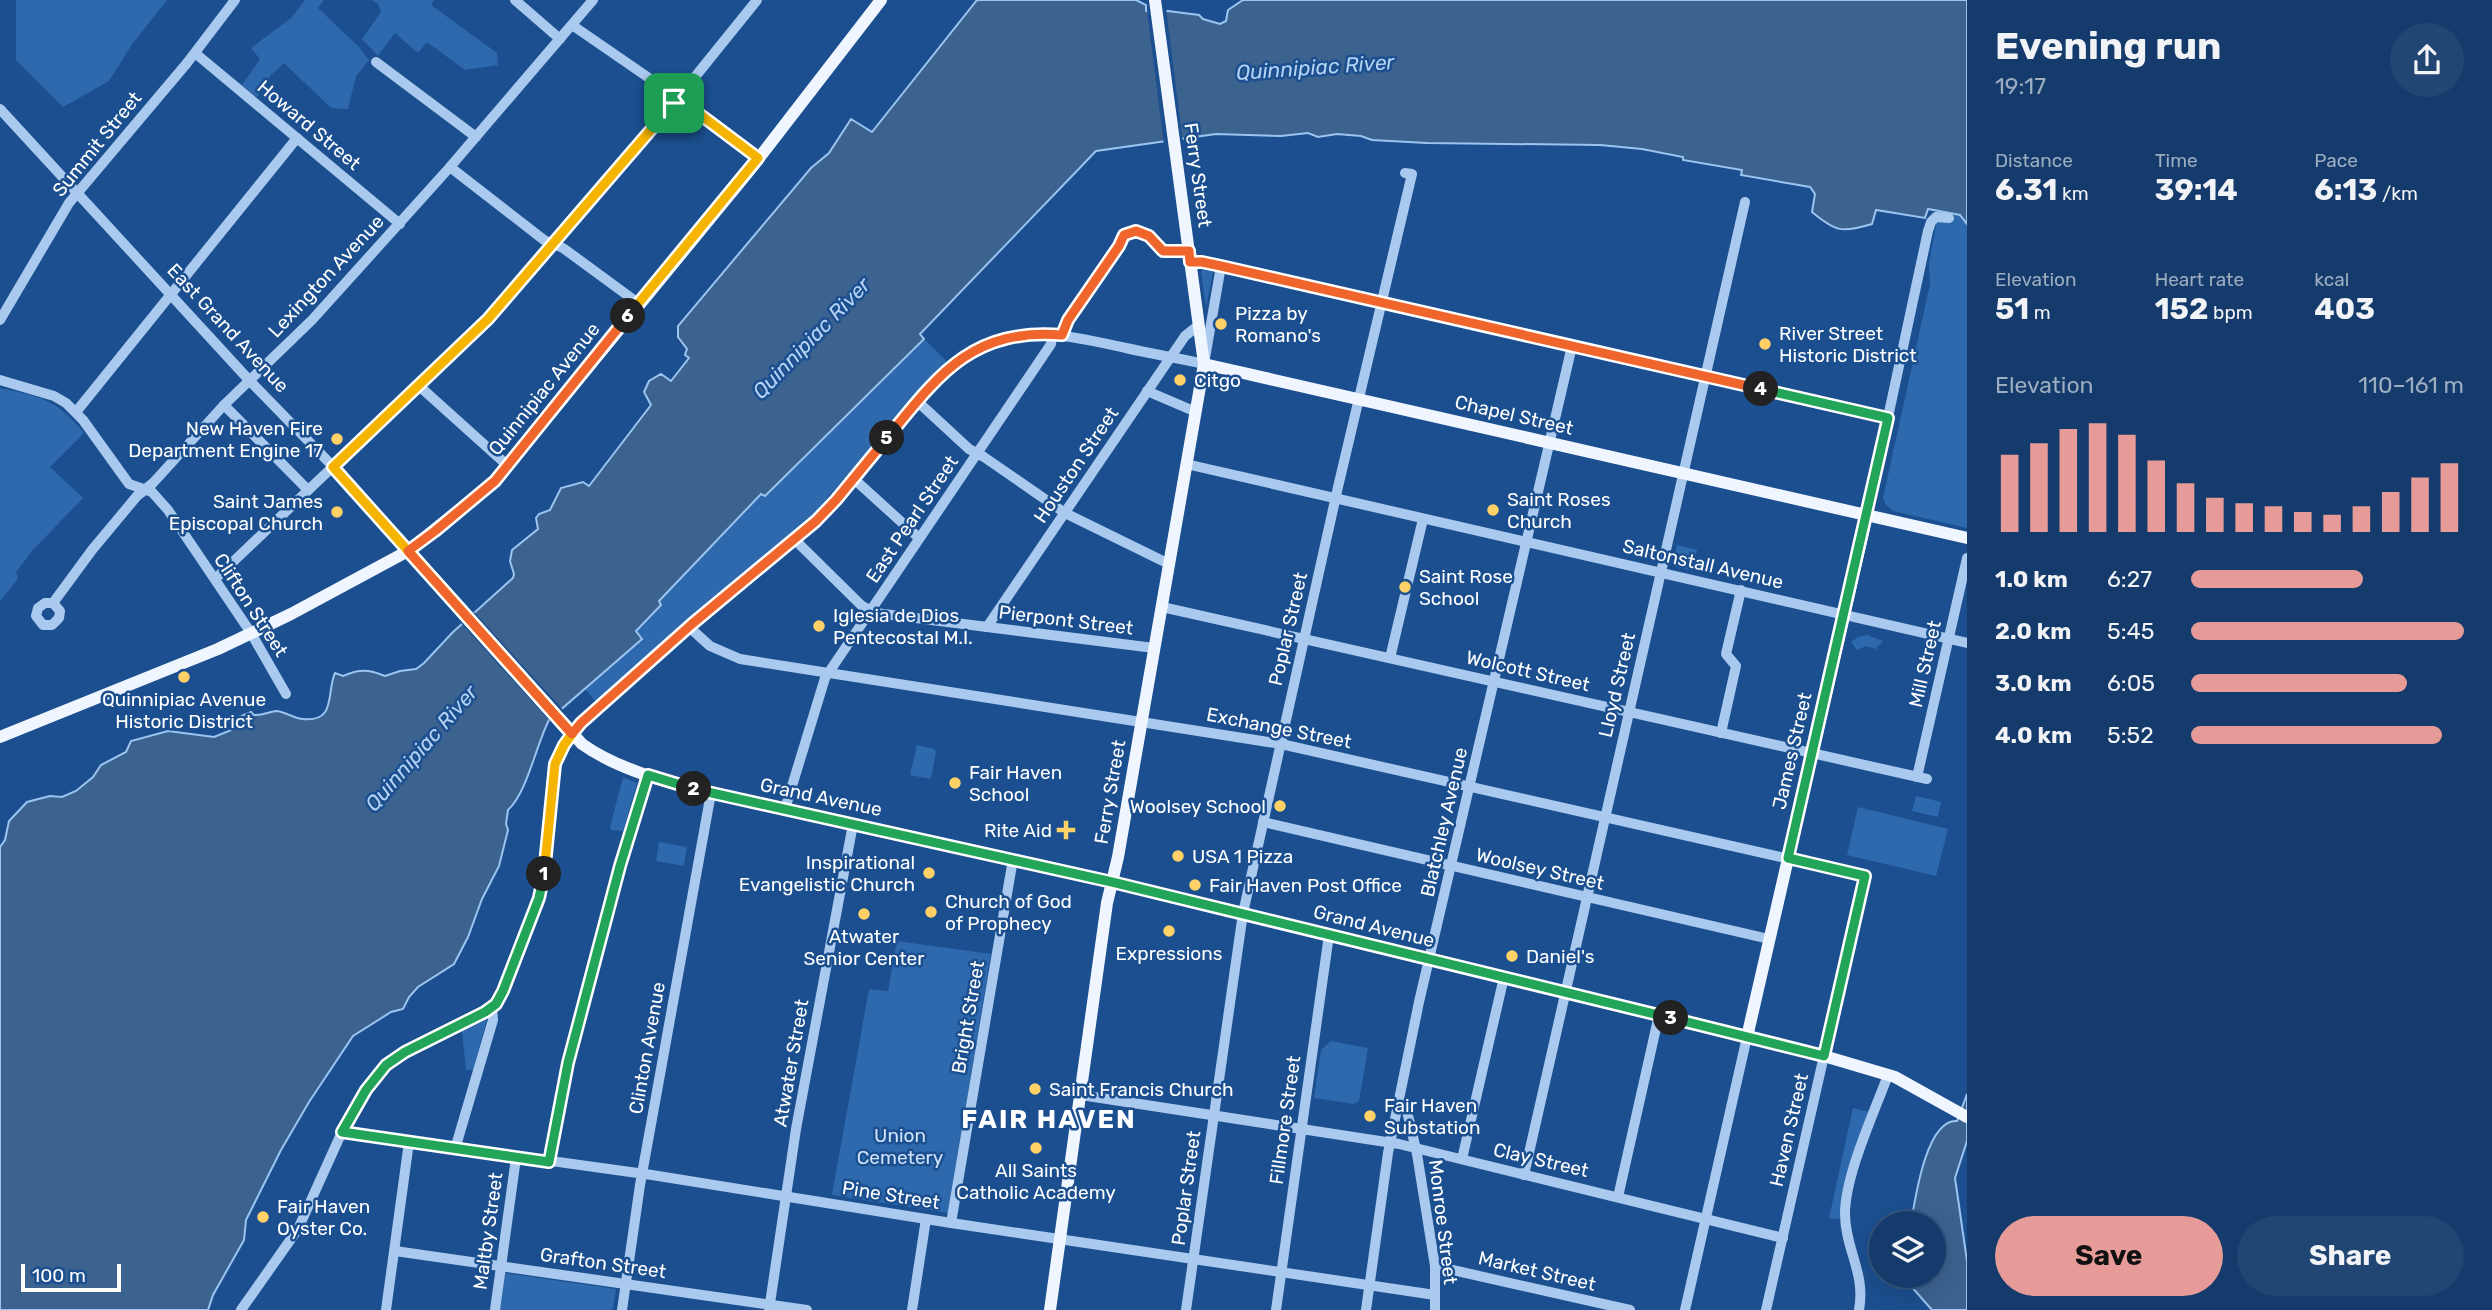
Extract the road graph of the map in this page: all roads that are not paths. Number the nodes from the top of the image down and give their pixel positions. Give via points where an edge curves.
1 (235, 0) edge
2 (515, 0) edge
3 (593, 0) edge
4 (757, 0) edge
5 (881, 0) edge
6 (1156, 4) edge
7 (572, 24) junction
8 (559, 39) junction
9 (195, 52) junction
10 (376, 62) dead end
11 (678, 98) junction
12 (0, 110) edge
13 (476, 137) junction
14 (297, 138) junction
15 (758, 158) junction
16 (450, 167) junction
17 (1405, 173) dead end
18 (76, 193) junction
19 (1745, 202) dead end
20 (1949, 218) dead end
21 (400, 224) junction
22 (554, 244) junction
23 (1190, 257) junction
24 (1221, 266) junction
25 (169, 294) junction
26 (1381, 302) junction
27 (638, 303) junction
28 (0, 320) edge
29 (1199, 325) junction
30 (1057, 335) junction
31 (1572, 346) junction
32 (1170, 357) junction
33 (1204, 364) junction
34 (1705, 376) junction
35 (0, 380) edge
36 (249, 380) junction
37 (418, 385) junction
38 (1147, 391) junction
39 (1359, 399) junction
40 (917, 401) junction
41 (224, 405) junction
42 (1196, 411) junction
43 (76, 412) junction
44 (1888, 418) junction
45 (1551, 443) junction
46 (977, 454) junction
47 (1186, 464) junction
48 (508, 465) junction
49 (333, 467) junction
50 (1683, 473) junction
51 (854, 479) junction
52 (145, 489) junction
53 (308, 490) junction
54 (1336, 498) junction
55 (1065, 513) junction
56 (1867, 515) junction
57 (1423, 519) junction
58 (919, 538) junction
59 (1967, 538) edge
60 (794, 540) junction
61 (1528, 542) junction
62 (408, 551) junction
63 (1967, 558) edge
64 (1169, 564) junction
65 (1661, 572) junction
66 (215, 579) junction
67 (1741, 590) junction
68 (52, 603) dead end
69 (1162, 607) junction
70 (871, 611) junction
71 (1843, 614) junction
72 (689, 627) junction
73 (987, 627) junction
74 (253, 636) junction
75 (1304, 638) junction
76 (1949, 638) junction
77 (1967, 643) edge
78 (1154, 648) junction
79 (1390, 657) junction
80 (512, 667) joint
81 (828, 673) junction
82 (1495, 682) junction
83 (286, 694) dead end
84 (1629, 712) junction
85 (1141, 722) junction
86 (1721, 733) junction
87 (572, 734) junction
88 (0, 737) edge
89 (1281, 744) junction
90 (1811, 753) junction
91 (648, 775) junction
92 (1922, 778) joint
93 (1471, 786) junction
94 (711, 793) junction
95 (785, 809) junction
96 (1606, 816) junction
97 (1263, 822) junction
98 (853, 824) junction
99 (1788, 858) junction
100 (1013, 859) junction
101 (1451, 867) junction
102 (1865, 876) joint
103 (1112, 882) junction
104 (1587, 897) junction
105 (1243, 913) junction
106 (1329, 934) junction
107 (1769, 939) junction
108 (1430, 959) junction
109 (1504, 977) junction
110 (1566, 992) junction
111 (492, 1007) junction
112 (1660, 1015) junction
113 (1747, 1037) junction
114 (1824, 1056) junction
115 (1888, 1075) junction
116 (1081, 1095) junction
117 (1400, 1100) junction
118 (1963, 1115) edge
119 (1214, 1116) junction
120 (1301, 1129) junction
121 (342, 1132) junction
122 (410, 1142) junction
123 (1390, 1143) junction
124 (1415, 1148) junction
125 (455, 1149) junction
126 (516, 1158) junction
127 (1462, 1159) junction
128 (549, 1162) junction
129 (643, 1174) junction
130 (1524, 1175) junction
131 (785, 1196) junction
132 (1618, 1197) junction
133 (1705, 1218) junction
134 (926, 1219) junction
135 (951, 1223) junction
136 (1060, 1238) junction
137 (1783, 1238) junction
138 (395, 1251) junction
139 (1194, 1259) junction
140 (501, 1266) junction
141 (1435, 1266) junction
142 (1281, 1272) junction
143 (626, 1284) junction
144 (1369, 1286) junction
145 (1435, 1295) junction
146 (770, 1307) edge
147 (1604, 1307) edge
148 (241, 1310) edge
149 (386, 1310) edge
150 (495, 1310) edge
151 (622, 1310) edge
152 (807, 1310) edge
153 (912, 1310) edge
154 (1050, 1310) edge
155 (1186, 1310) edge
156 (1276, 1310) edge
157 (1366, 1310) edge
158 (1435, 1310) edge
159 (1630, 1310) edge
160 (1685, 1310) edge
161 (1766, 1310) edge
162 (1859, 1310) edge

1 - 9 street, Summit Street
2 - 8 street
3 - 7 street, Lexington Avenue
4 - 11 street
5 - 15 main road, Quinnipiac Avenue
6 - 23 main road, Ferry Street
7 - 8 street, Lexington Avenue
7 - 11 street
8 - 13 street, Lexington Avenue
9 - 14 street, Howard Street
9 - 18 street, Summit Street
10 - 13 street
11 - 15 street
11 - 22 street
12 - 18 street, East Grand Avenue
13 - 16 street, Lexington Avenue
14 - 21 street, Howard Street
14 - 25 street
15 - 27 main road, Quinnipiac Avenue
16 - 21 street, Lexington Avenue
16 - 22 street
17 - 26 street, Poplar Street via 1412,174
18 - 25 street, East Grand Avenue
18 - 28 street, Summit Street
19 - 34 street, Lloyd Street
20 - 44 street, James Street via 1936,216 1931,222
21 - 36 street, Lexington Avenue via 312,320
22 - 27 street
22 - 37 street via 488,319
23 - 24 street
23 - 29 main road, Ferry Street
23 - 30 street, East Pearl Street via 1163,251 1145,233 1126,233
24 - 26 street
24 - 33 street, Ferry Street
25 - 36 street, East Grand Avenue
25 - 43 street
26 - 31 street
26 - 39 street, Poplar Street
27 - 48 main road, Quinnipiac Avenue
29 - 32 street, Houston Street
29 - 33 main road, Ferry Street
30 - 32 street, Chapel Street
30 - 40 street, Chapel Street via 1007,338 974,350
30 - 46 street, East Pearl Street
31 - 34 street
31 - 45 street, Blatchley Avenue
32 - 33 street, Chapel Street
32 - 38 street, Houston Street
33 - 39 main road, Chapel Street
33 - 42 main road, Ferry Street
34 - 44 street
34 - 50 street, Lloyd Street
35 - 43 street, Clifton Street via 54,396
36 - 41 street, Lexington Avenue
36 - 49 street, East Grand Avenue
37 - 48 street
37 - 49 street
38 - 42 street
38 - 55 street, Houston Street
39 - 45 main road, Chapel Street
39 - 54 street, Poplar Street
40 - 46 street
40 - 51 street, Chapel Street
41 - 52 street, Lexington Avenue
41 - 53 street
42 - 47 main road, Ferry Street
43 - 52 street, Clifton Street via 124,478
44 - 56 street, James Street
45 - 50 main road, Chapel Street
45 - 61 street, Blatchley Avenue
46 - 55 street
46 - 58 street, East Pearl Street
47 - 54 street, Saltonstall Avenue
47 - 64 main road, Ferry Street
48 - 62 main road, Quinnipiac Avenue via 478,496
49 - 53 street
49 - 62 street, East Grand Avenue
50 - 56 main road, Chapel Street
50 - 65 street, Lloyd Street
51 - 58 street
51 - 60 street, Chapel Street
52 - 66 street, Clifton Street via 168,510
52 - 68 street, Lexington Avenue
53 - 66 street
54 - 57 street, Saltonstall Avenue
54 - 75 street, Poplar Street
55 - 64 street
55 - 73 street, Houston Street
56 - 59 main road, Chapel Street
56 - 71 main road, James Street
57 - 61 street, Saltonstall Avenue
57 - 79 street
58 - 70 street, East Pearl Street
60 - 70 street
60 - 72 street, Chapel Street
61 - 65 street, Saltonstall Avenue
61 - 82 street, Blatchley Avenue
62 - 74 main road, Quinnipiac Avenue
62 - 80 main road, East Grand Avenue
63 - 76 street, Mill Street
64 - 69 main road, Ferry Street
65 - 67 street, Saltonstall Avenue
65 - 84 street, Lloyd Street
66 - 74 street, Clifton Street
67 - 71 street, Saltonstall Avenue
67 - 86 street via 1726,654 1736,666
69 - 75 street, Wolcott Street
69 - 78 main road, Ferry Street
70 - 73 street, Pierpont Street
70 - 81 street, East Pearl Street
71 - 76 street, Saltonstall Avenue
71 - 90 main road, James Street
72 - 81 street, Exchange Street via 710,646 732,657
72 - 87 street, Chapel Street
73 - 78 street, Pierpont Street
74 - 83 street, Clifton Street
74 - 88 main road, Quinnipiac Avenue
75 - 79 street, Wolcott Street
75 - 89 street, Poplar Street
76 - 77 street, Saltonstall Avenue
76 - 92 street, Mill Street
78 - 85 main road, Ferry Street
79 - 82 street, Wolcott Street
80 - 87 main road, Grand Avenue
81 - 85 street, Exchange Street
81 - 95 street, East Pearl Street
82 - 84 street, Wolcott Street
82 - 93 street, Blatchley Avenue
84 - 86 street, Wolcott Street
84 - 96 street, Lloyd Street
85 - 89 street, Exchange Street
85 - 103 main road, Ferry Street
86 - 90 street, Wolcott Street
87 - 91 main road, Grand Avenue via 592,751
87 - 111 street, Chapel Street via 555,764 541,892 503,991
89 - 93 street, Exchange Street
89 - 97 street, Poplar Street
90 - 92 street, Wolcott Street
90 - 99 main road, James Street
91 - 94 main road, Grand Avenue
91 - 128 street via 568,1063
93 - 96 street, Exchange Street
93 - 101 street, Blatchley Avenue
94 - 95 main road, Grand Avenue
94 - 129 street, Clinton Avenue
95 - 98 main road, Grand Avenue
96 - 99 street, Exchange Street
96 - 104 street, Lloyd Street
97 - 101 street, Woolsey Street
97 - 105 street, Poplar Street
98 - 100 main road, Grand Avenue
98 - 131 street, Atwater Street
99 - 102 street, Exchange Street
99 - 107 main road, James Street
100 - 103 main road, Grand Avenue
100 - 135 street, Bright Street
101 - 104 street, Woolsey Street
101 - 108 street, Blatchley Avenue
102 - 114 street, Haven Street
103 - 105 main road, Grand Avenue
103 - 116 main road, Ferry Street
104 - 107 street, Woolsey Street
104 - 110 street, Lloyd Street
105 - 106 main road, Grand Avenue
105 - 119 street, Poplar Street
106 - 108 main road, Grand Avenue
106 - 120 street, Fillmore Street
107 - 113 main road, James Street
108 - 109 main road, Grand Avenue
108 - 117 street, Blatchley Avenue
109 - 110 main road, Grand Avenue
109 - 127 street
110 - 112 main road, Grand Avenue
110 - 130 street, Lloyd Street
111 - 121 street via 391,1060 372,1080
111 - 125 street via 493,1020
112 - 113 main road, Grand Avenue
112 - 132 street
113 - 114 main road, Grand Avenue
113 - 133 street, James Street
114 - 115 main road, Grand Avenue
114 - 137 street, Haven Street
115 - 118 main road, Grand Avenue
115 - 162 street via 1847,1191 1846,1225 1860,1277
116 - 119 street, Clay Street
116 - 136 main road, Ferry Street
117 - 123 street, Blatchley Avenue
117 - 124 street, Monroe Street via 1406,1107
119 - 120 street, Clay Street
119 - 139 street, Poplar Street
120 - 123 street, Clay Street
120 - 142 street, Fillmore Street
121 - 122 street, Pine Street
121 - 148 street via 298,1229
122 - 125 street, Pine Street
122 - 138 street
123 - 124 street, Clay Street
123 - 144 street, Blatchley Avenue
124 - 127 street, Clay Street
124 - 141 street, Monroe Street
125 - 126 street, Pine Street
126 - 128 street, Pine Street
126 - 140 street, Maltby Street
127 - 130 street, Clay Street
128 - 129 street, Pine Street
129 - 131 street, Pine Street
129 - 143 street, Clinton Avenue
130 - 132 street, Clay Street
131 - 134 street, Pine Street
131 - 146 street, Atwater Street
132 - 133 street, Clay Street
133 - 137 street, Clay Street
133 - 160 street, James Street
134 - 135 street, Pine Street
134 - 153 street
135 - 136 street, Pine Street
136 - 139 street, Pine Street
136 - 154 main road, Ferry Street
137 - 161 street, Haven Street
138 - 140 street, Grafton Street
138 - 149 street
139 - 142 street, Pine Street
139 - 155 street, Poplar Street
140 - 143 street, Grafton Street
140 - 150 street, Maltby Street
141 - 145 street, Monroe Street
141 - 147 street, Market Street
142 - 144 street, Pine Street
142 - 156 street, Fillmore Street
143 - 146 street, Grafton Street
143 - 151 street, Clinton Avenue
144 - 145 street, Pine Street
144 - 157 street, Blatchley Avenue
145 - 158 street, Monroe Street
146 - 152 street, Grafton Street
147 - 159 street, Market Street

